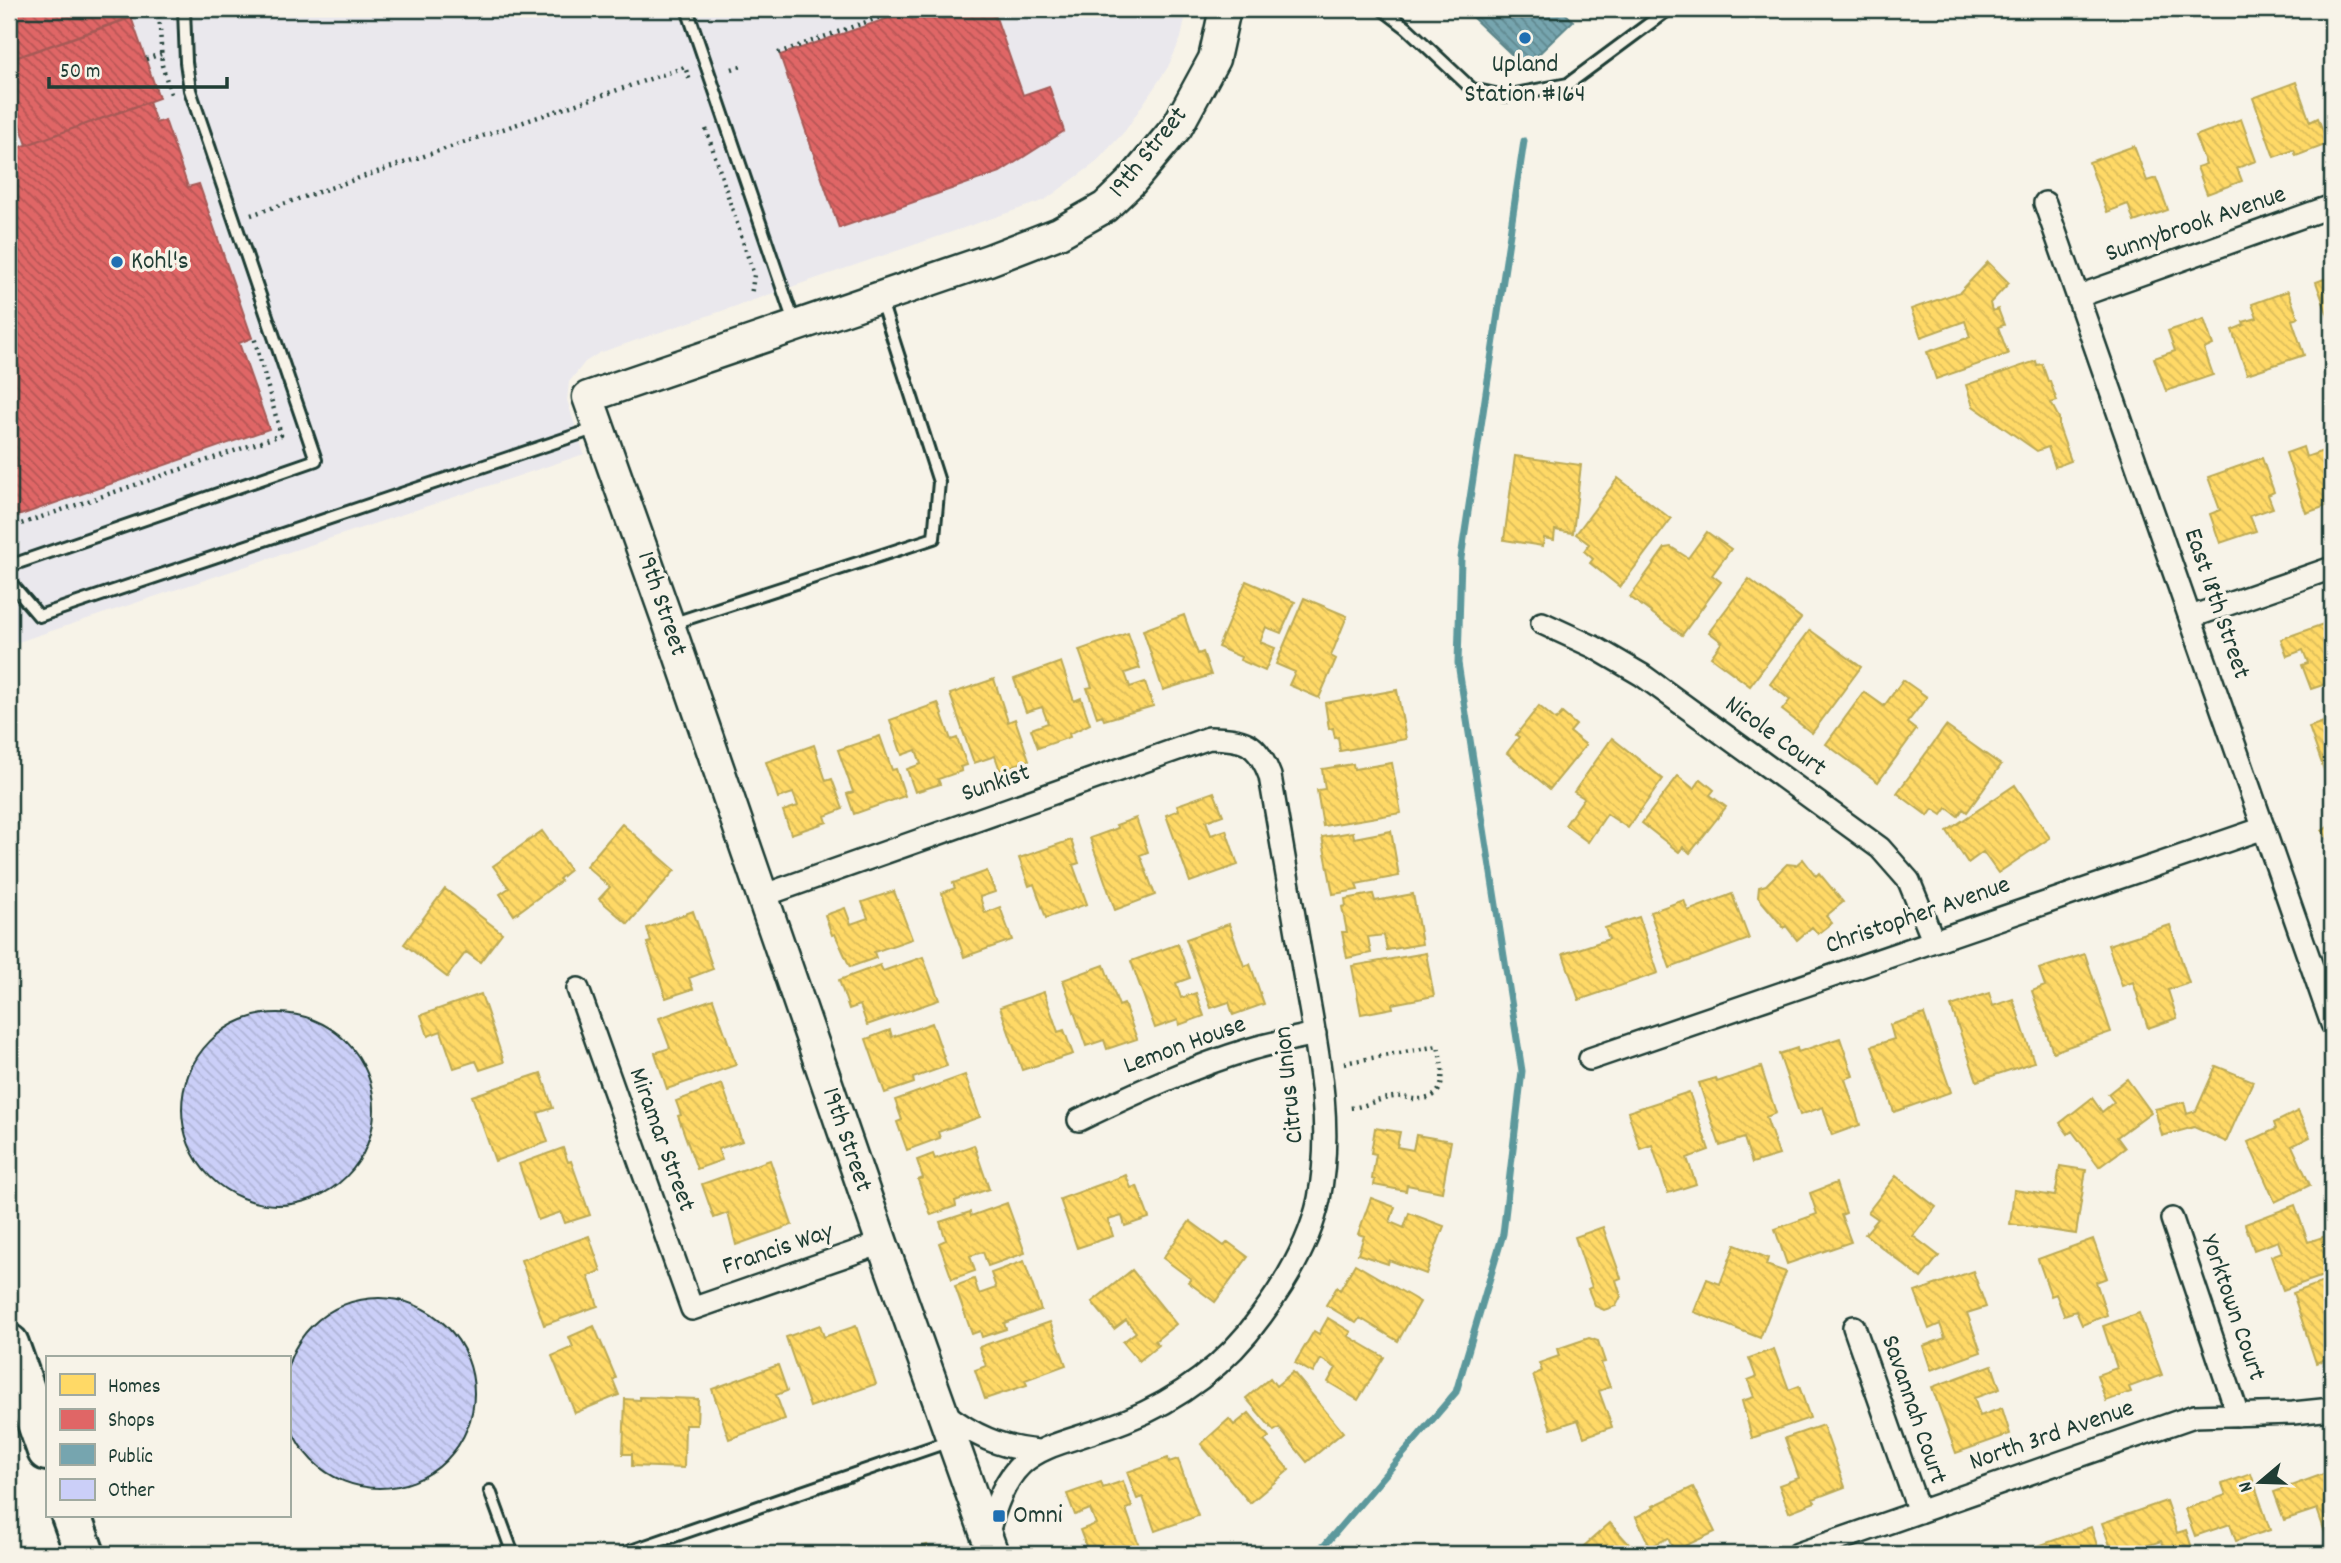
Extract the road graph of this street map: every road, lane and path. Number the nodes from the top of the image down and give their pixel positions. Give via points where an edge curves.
1 (159, 9) edge
2 (184, 9) edge
3 (687, 9) edge
4 (903, 9) edge
5 (1225, 9) edge
6 (1382, 9) edge
7 (1669, 9) edge
8 (778, 53) dead end
9 (161, 54) junction
10 (146, 60) dead end
11 (744, 65) dead end
12 (732, 69) dead end
13 (690, 81) dead end
14 (174, 103) dead end
15 (706, 129) dead end
16 (2045, 203) dead end
17 (2332, 206) edge
18 (251, 215) dead end
19 (751, 296) dead end
20 (2079, 296) junction
21 (880, 299) junction
22 (796, 328) junction
23 (253, 335) dead end
24 (599, 428) junction
25 (15, 526) dead end
26 (9, 566) edge
27 (2332, 568) edge
28 (9, 582) edge
29 (2191, 618) junction
30 (1542, 623) dead end
31 (669, 625) junction
32 (1250, 745) joint
33 (2264, 828) junction
34 (762, 896) junction
35 (1933, 940) junction
36 (578, 989) dead end
37 (2332, 1024) edge
38 (1315, 1034) junction
39 (1590, 1059) dead end
40 (1344, 1063) dead end
41 (1349, 1108) dead end
42 (1079, 1120) dead end
43 (2172, 1219) dead end
44 (882, 1243) junction
45 (692, 1309) joint
46 (1854, 1327) dead end
47 (9, 1344) edge
48 (2332, 1409) edge
49 (943, 1412) junction
50 (2238, 1415) junction
51 (953, 1441) junction
52 (46, 1448) edge
53 (1038, 1451) junction
54 (490, 1491) dead end
55 (1919, 1512) junction
56 (72, 1518) edge
57 (990, 1546) edge
58 (85, 1554) edge
59 (513, 1554) edge
60 (622, 1554) edge
61 (1798, 1554) edge

1 - 9 path
2 - 26 lane via 190,90 316,460
3 - 22 lane
4 - 8 path
5 - 21 main road, 19th Street via 1214,59 1177,127 1105,207 1059,233
6 - 7 lane via 1472,89 1505,96 1568,83
9 - 10 path
9 - 14 path
11 - 12 path
13 - 18 path via 685,67
15 - 19 path via 754,275
16 - 20 street, East 18th Street
17 - 20 street, Sunnybrook Avenue
20 - 29 street, East 18th Street
21 - 22 main road, 19th Street
21 - 31 lane via 939,482 934,538
22 - 24 main road, 19th Street via 588,397
23 - 25 path via 281,435
24 - 28 lane via 39,616
24 - 31 main road, 19th Street
27 - 29 street
29 - 33 street, East 18th Street
30 - 35 street, Nicole Court via 1642,675 1880,848 1909,881
31 - 34 main road, 19th Street
32 - 34 street, Sunkist via 1209,738
32 - 38 street, Citrus Union via 1263,756 1270,776
33 - 35 street, Christopher Avenue
33 - 37 street, East 18th Street
34 - 44 main road, 19th Street
35 - 39 street, Christopher Avenue
36 - 45 street, Miramar Street
38 - 42 street, Lemon House via 1208,1063
38 - 53 street, Citrus Union via 1326,1149 1319,1200 1303,1248 1281,1289 1227,1357 1193,1385 1125,1422
40 - 41 path via 1438,1046 1444,1071 1440,1087 1429,1097 1397,1096
43 - 50 street, Yorktown Court
44 - 45 street, Francis Way
44 - 49 main road, 19th Street
46 - 55 street, Savannah Court
47 - 52 highway
48 - 50 street, North 3rd Avenue
49 - 51 main road, 19th Street
49 - 53 street, Citrus Union via 988,1441
50 - 55 street, North 3rd Avenue via 2194,1416
51 - 57 main road, 19th Street
51 - 60 lane
53 - 57 street, Citrus Union via 1024,1460 995,1504
54 - 59 lane
55 - 61 street, North 3rd Avenue
56 - 58 highway

